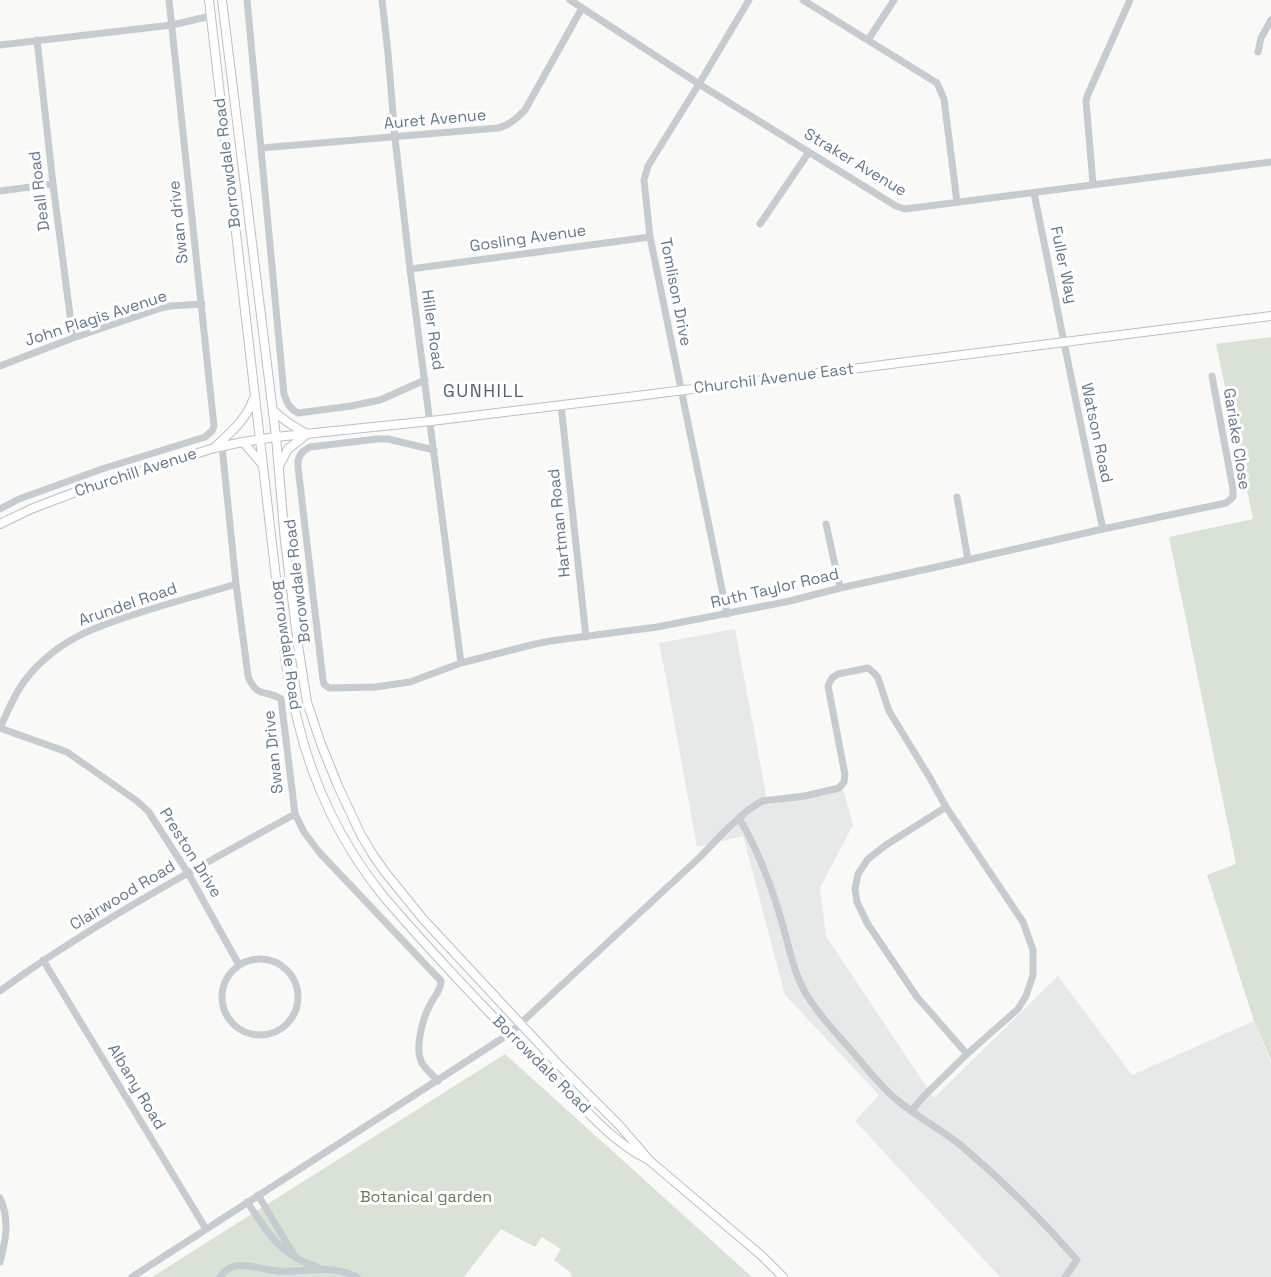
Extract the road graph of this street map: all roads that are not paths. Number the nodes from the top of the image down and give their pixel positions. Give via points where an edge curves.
1 (169, 0) edge
2 (209, 0) edge
3 (222, 0) edge
4 (246, 0) edge
5 (382, 0) edge
6 (570, 0) edge
7 (749, 0) edge
8 (803, 0) edge
9 (894, 0) edge
10 (1130, 0) edge
11 (582, 8) junction
12 (211, 16) junction
13 (1271, 20) edge
14 (172, 25) junction
15 (37, 40) junction
16 (868, 40) junction
17 (0, 45) edge
18 (1258, 52) dead end
19 (699, 84) junction
20 (395, 138) junction
21 (261, 148) junction
22 (809, 152) junction
23 (1271, 162) edge
24 (52, 184) junction
25 (1093, 184) junction
26 (0, 191) edge
27 (1034, 193) junction
28 (957, 202) junction
29 (760, 224) dead end
30 (650, 237) junction
31 (410, 268) junction
32 (202, 304) junction
33 (1271, 316) edge
34 (73, 338) junction
35 (1065, 342) junction
36 (0, 366) edge
37 (1212, 376) dead end
38 (425, 380) junction
39 (681, 390) junction
40 (254, 395) junction
41 (561, 405) junction
42 (273, 410) junction
43 (431, 421) junction
44 (308, 434) junction
45 (276, 437) junction
46 (260, 440) junction
47 (243, 442) junction
48 (218, 447) junction
49 (434, 450) junction
50 (122, 463) junction
51 (264, 466) junction
52 (279, 466) junction
53 (127, 477) junction
54 (957, 497) dead end
55 (1226, 503) joint
56 (0, 509) edge
57 (0, 524) edge
58 (826, 524) dead end
59 (1102, 529) junction
60 (968, 560) junction
61 (236, 585) junction
62 (840, 588) junction
63 (727, 614) junction
64 (586, 637) junction
65 (461, 663) junction
66 (329, 688) joint
67 (0, 728) edge
68 (946, 807) junction
69 (295, 814) junction
70 (740, 818) junction
71 (188, 873) junction
72 (42, 960) junction
73 (239, 965) junction
74 (0, 991) edge
75 (521, 1024) junction
76 (509, 1034) junction
77 (967, 1054) junction
78 (438, 1081) junction
79 (911, 1111) junction
80 (650, 1161) junction
81 (258, 1195) junction
82 (0, 1198) edge
83 (248, 1202) junction
84 (206, 1229) junction
85 (295, 1257) junction
86 (0, 1262) edge
87 (321, 1269) junction
88 (132, 1277) edge
89 (220, 1277) edge
90 (357, 1277) edge
91 (783, 1277) edge
92 (1065, 1277) edge

1 - 14 street, Swan drive
2 - 12 main road, Borrowdale Road
3 - 42 main road, Borrowdale Road
4 - 21 street
5 - 20 street, Hiller Road
6 - 11 street, Straker Avenue
7 - 19 street, Tomlison Drive
8 - 16 street
9 - 16 street
10 - 25 street via 1086,101
11 - 19 street, Straker Avenue
11 - 20 street, Auret Avenue via 516,120 498,128
12 - 14 street
12 - 40 main road, Borrowdale Road
13 - 18 street
14 - 15 street
14 - 32 street, Swan drive
15 - 17 street
15 - 24 street, Deall Road
16 - 28 street via 938,83 944,99
19 - 22 street, Straker Avenue
19 - 30 street, Tomlison Drive via 645,174
20 - 21 street, Auret Avenue
20 - 31 street, Hiller Road
21 - 38 street via 288,405 298,413 351,406 380,400
22 - 28 street, Straker Avenue via 901,208
22 - 29 street
23 - 25 street, Straker Avenue
24 - 26 street
24 - 34 street, Deall Road
25 - 27 street, Straker Avenue
27 - 28 street, Straker Avenue
27 - 35 street, Fuller Way
30 - 31 street, Gosling Avenue
30 - 39 street, Tomlison Drive
31 - 38 street, Hiller Road
32 - 34 street, John Plagis Avenue via 161,308
32 - 50 street, Swan drive via 215,420 212,431 205,437
33 - 35 main road, Churchil Avenue East
34 - 36 street, John Plagis Avenue
35 - 39 main road, Churchil Avenue East
35 - 59 street, Watson Road
37 - 55 street, Gariake Close via 1233,489 1233,497
38 - 43 street, Hiller Road
39 - 41 main road, Churchil Avenue East
39 - 63 street, Tomlison Drive
40 - 46 main road, Borrowdale Road
40 - 48 main road via 244,418
41 - 43 main road, Churchil Avenue East
41 - 64 street, Hartman Road
42 - 44 main road
42 - 45 main road, Borrowdale Road
43 - 44 main road, Churchil Avenue East
43 - 49 street, Hiller Road
44 - 45 main road, Churchil Avenue East
44 - 52 main road via 288,449
45 - 46 main road, Churchill Avenue
45 - 52 main road, Borrowdale Road
46 - 47 main road, Churchill Avenue
46 - 51 main road, Borrowdale Road
47 - 48 main road, Churchill Avenue
47 - 51 main road
48 - 53 main road, Churchill Avenue
48 - 61 street, Swan Drive
49 - 65 street, Hiller Road
49 - 66 street, Borowdale Road via 388,439 310,447 298,458 323,680
50 - 53 street
50 - 56 street
51 - 76 main road, Borrowdale Road via 286,664 306,752 323,797 368,877
52 - 75 main road, Borrowdale Road via 307,702 338,786 361,835 385,872 423,919
53 - 57 main road, Churchill Avenue via 73,493
54 - 60 street
55 - 59 street, Ruth Taylor Road
58 - 62 street
59 - 60 street, Ruth Taylor Road
60 - 62 street, Ruth Taylor Road
61 - 67 street, Arundel Road via 115,620 71,639 25,680
61 - 69 street, Swan Drive via 248,676 256,689 281,699
62 - 63 street, Ruth Taylor Road
63 - 64 street, Ruth Taylor Road
64 - 65 street, Ruth Taylor Road via 550,641
65 - 66 street, Ruth Taylor Road via 410,682
67 - 71 street, Preston Drive via 67,752 142,806
68 - 70 street via 889,711 878,678 864,668 838,674 828,686 843,760 842,786 805,796 762,801
68 - 77 street via 1023,922 1033,950 1032,983 1018,1009
68 - 77 street via 868,859 858,874 855,889 867,923 916,997
69 - 71 street, Clairwood Road
69 - 78 street, Swan Drive via 319,852 441,981 424,1020 419,1049 422,1064
70 - 75 street
70 - 79 street via 773,892 807,997 884,1088
71 - 72 street, Clairwood Road
71 - 73 street, Preston Drive
72 - 74 street, Clairwood Road
72 - 84 street, Albany Road
73 - 73 street via 250,960 274,961 292,976 297,987 296,1011 280,1029 270,1034 246,1033 228,1018 223,1007 224,983
75 - 76 street
75 - 80 main road, Borrowdale Road
76 - 78 street
76 - 80 main road, Borrowdale Road via 611,1134
77 - 79 street
78 - 81 street
79 - 92 street via 934,1125 1002,1182 1065,1246 1077,1260
80 - 91 main road, Borrowdale Road
81 - 83 street
81 - 85 street
82 - 86 street via 7,1227
83 - 84 street
83 - 85 street via 270,1235
84 - 88 street
85 - 87 street
87 - 89 street via 274,1271 238,1265
87 - 90 street

